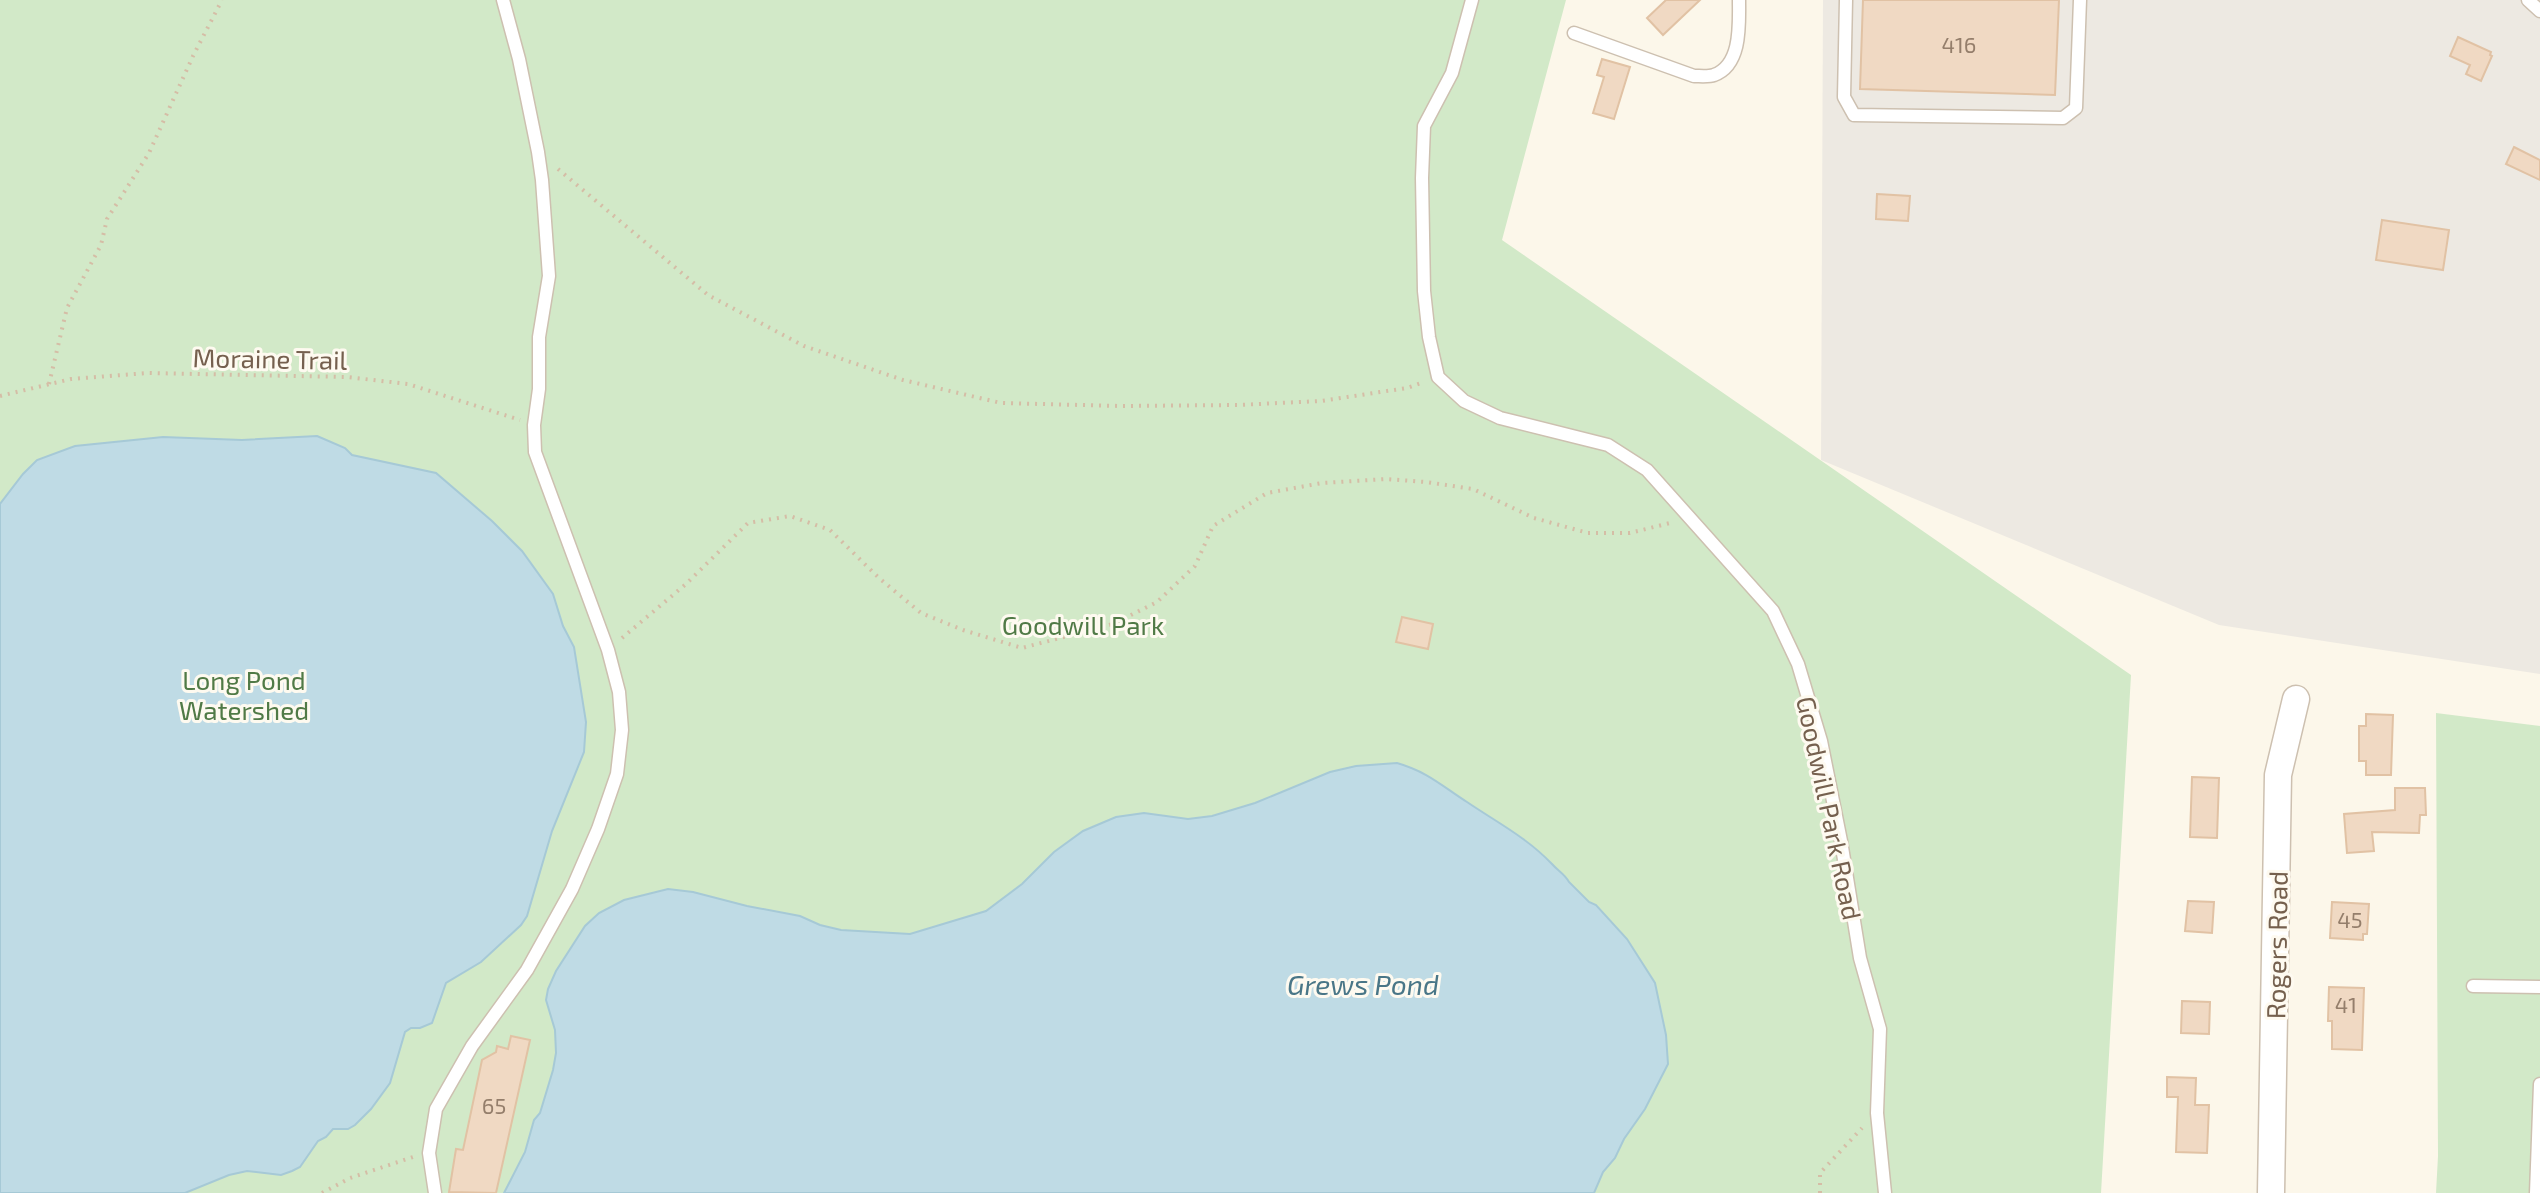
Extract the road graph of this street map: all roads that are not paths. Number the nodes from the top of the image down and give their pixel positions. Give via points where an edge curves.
1 (503, 0) edge
2 (1472, 0) edge
3 (1739, 0) edge
4 (1846, 0) edge
5 (2080, 0) edge
6 (2528, 0) edge
7 (2540, 11) edge
8 (1574, 33) dead end
9 (2296, 699) dead end
10 (2473, 986) dead end
11 (2540, 987) edge
12 (2540, 1084) edge
13 (435, 1193) edge
14 (1885, 1193) edge
15 (2271, 1193) edge
16 (2536, 1193) edge

1 - 13 lane via 538,152 549,276 539,337 535,452 608,650 622,730 617,774 572,889 527,970 472,1046 436,1109 429,1153
2 - 14 lane, Goodwill Park Road via 1452,73 1424,126 1424,291 1438,377 1464,401 1500,418 1608,445 1647,470 1773,611 1798,664 1821,741 1860,958 1880,1029 1877,1113
3 - 8 lane via 1732,61 1714,75 1694,76
4 - 5 lane via 1844,97 1854,115 2063,118 2076,108
6 - 7 lane
9 - 15 street, Rogers Road via 2278,775
10 - 11 lane
12 - 16 lane

